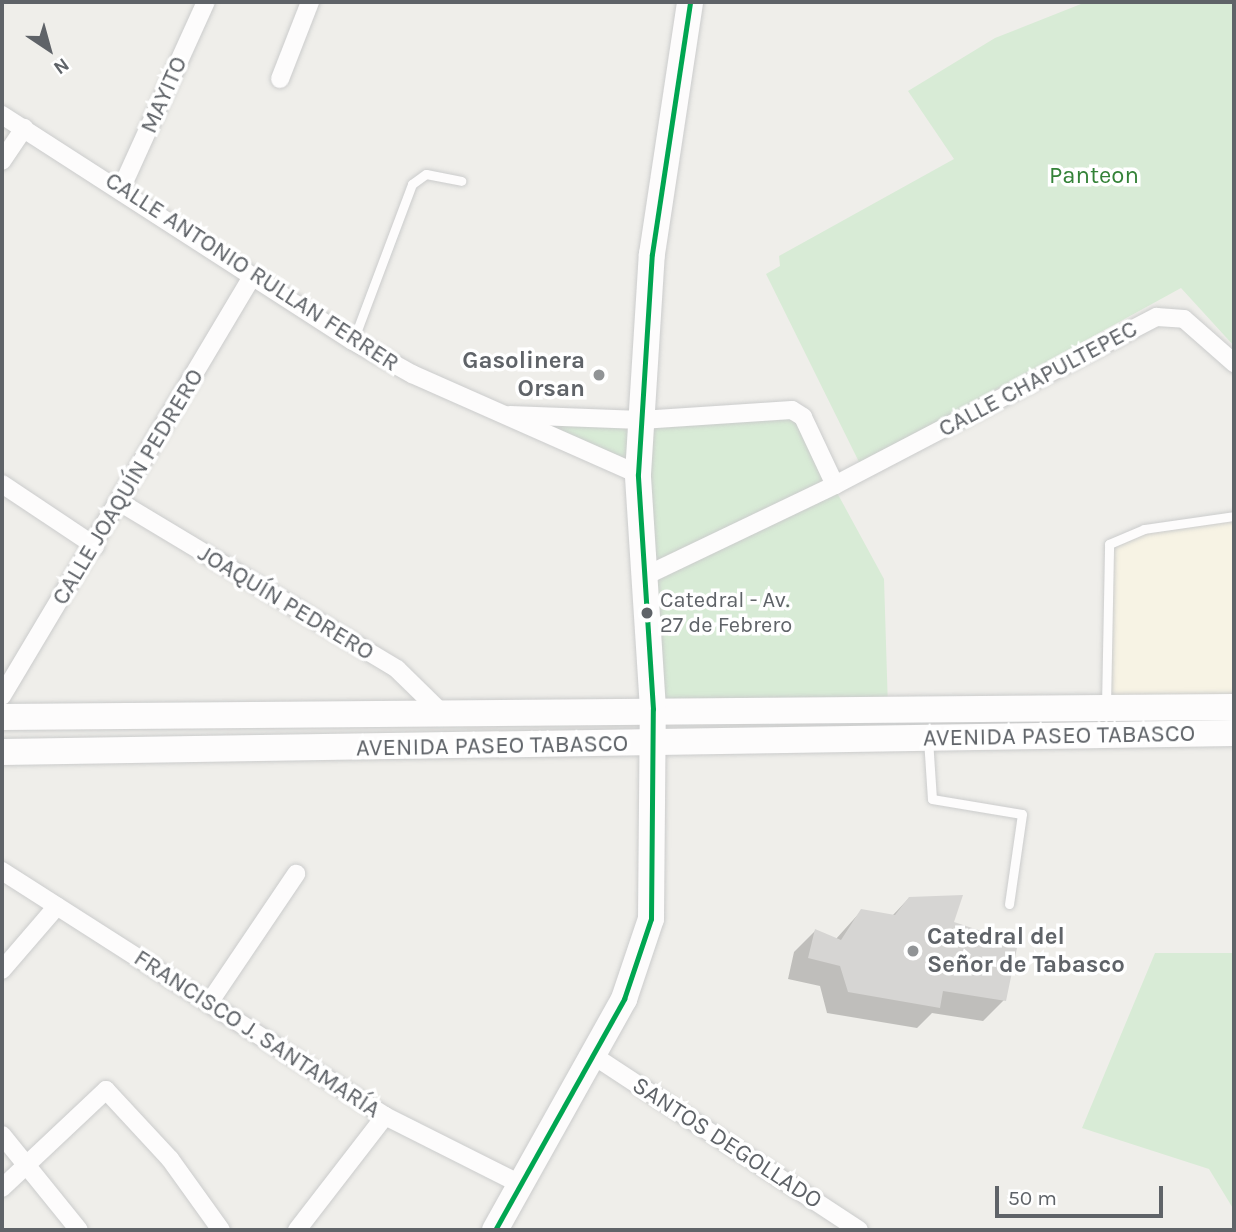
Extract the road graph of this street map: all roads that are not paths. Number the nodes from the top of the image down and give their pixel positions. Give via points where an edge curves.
1 (206, 2) edge
2 (310, 2) edge
3 (690, 2) edge
4 (280, 79) dead end
5 (2, 115) edge
6 (24, 128) junction
7 (2, 161) edge
8 (461, 181) dead end
9 (121, 188) junction
10 (252, 277) junction
11 (353, 341) junction
12 (1234, 363) edge
13 (510, 415) junction
14 (641, 420) junction
15 (638, 474) junction
16 (2, 485) edge
17 (835, 485) junction
18 (121, 503) junction
19 (1234, 516) edge
20 (95, 545) junction
21 (643, 577) junction
22 (2, 696) edge
23 (1106, 707) junction
24 (1234, 707) edge
25 (653, 709) junction
26 (442, 713) junction
27 (2, 717) edge
28 (1234, 733) edge
29 (928, 739) junction
30 (654, 744) junction
31 (2, 752) edge
32 (2, 871) edge
33 (296, 874) dead end
34 (1009, 904) dead end
35 (57, 906) junction
36 (2, 970) edge
37 (209, 1003) junction
38 (594, 1056) junction
39 (384, 1116) junction
40 (2, 1135) edge
41 (29, 1164) junction
42 (520, 1184) junction
43 (2, 1188) edge
44 (79, 1230) edge
45 (221, 1230) edge
46 (297, 1230) edge
47 (495, 1230) edge
48 (859, 1230) edge

1 - 9 street, MAYITO
2 - 4 street
3 - 14 main road via 652,254
5 - 6 street, CALLE ANTONIO RULLAN FERRER
6 - 7 street
6 - 9 street, CALLE ANTONIO RULLAN FERRER
8 - 11 lane via 426,174 411,184
9 - 10 street, CALLE ANTONIO RULLAN FERRER
10 - 11 street, CALLE ANTONIO RULLAN FERRER
10 - 18 street, CALLE JOAQUÍN PEDRERO
11 - 13 street, CALLE ANTONIO RULLAN FERRER
12 - 17 street, CALLE CHAPULTEPEC via 1184,319 1172,313 1157,317
13 - 14 street, CALLE ANTONIO RULLAN FERRER
13 - 15 street, CALLE ANTONIO RULLAN FERRER
14 - 15 main road
14 - 17 street via 792,410 803,417
15 - 21 main road
16 - 20 street
17 - 21 street, CALLE CHAPULTEPEC
18 - 20 street, CALLE JOAQUÍN PEDRERO
18 - 26 street, JOAQUÍN PEDRERO via 397,669
19 - 23 lane via 1144,529 1109,544
20 - 22 street, CALLE JOAQUÍN PEDRERO
21 - 25 main road
23 - 24 main road, AVENIDA PASEO TABASCO
23 - 25 main road, AVENIDA PASEO TABASCO
25 - 26 main road, AVENIDA PASEO TABASCO
25 - 30 main road
26 - 27 main road, AVENIDA PASEO TABASCO
28 - 29 main road, AVENIDA PASEO TABASCO
29 - 30 main road, AVENIDA PASEO TABASCO
29 - 34 lane via 932,799 1022,814
30 - 31 main road, AVENIDA PASEO TABASCO
30 - 38 main road via 652,919 628,987
32 - 35 street, FRANCISCO J. SANTAMARÍA
33 - 37 street
35 - 36 street
35 - 37 street, FRANCISCO J. SANTAMARÍA
37 - 39 street, FRANCISCO J. SANTAMARÍA
38 - 42 main road
38 - 48 street, SANTOS DEGOLLADO
39 - 42 street, FRANCISCO J. SANTAMARÍA
39 - 46 street
40 - 41 street
41 - 43 street
41 - 44 street
41 - 45 street via 106,1090 170,1159
42 - 47 main road

